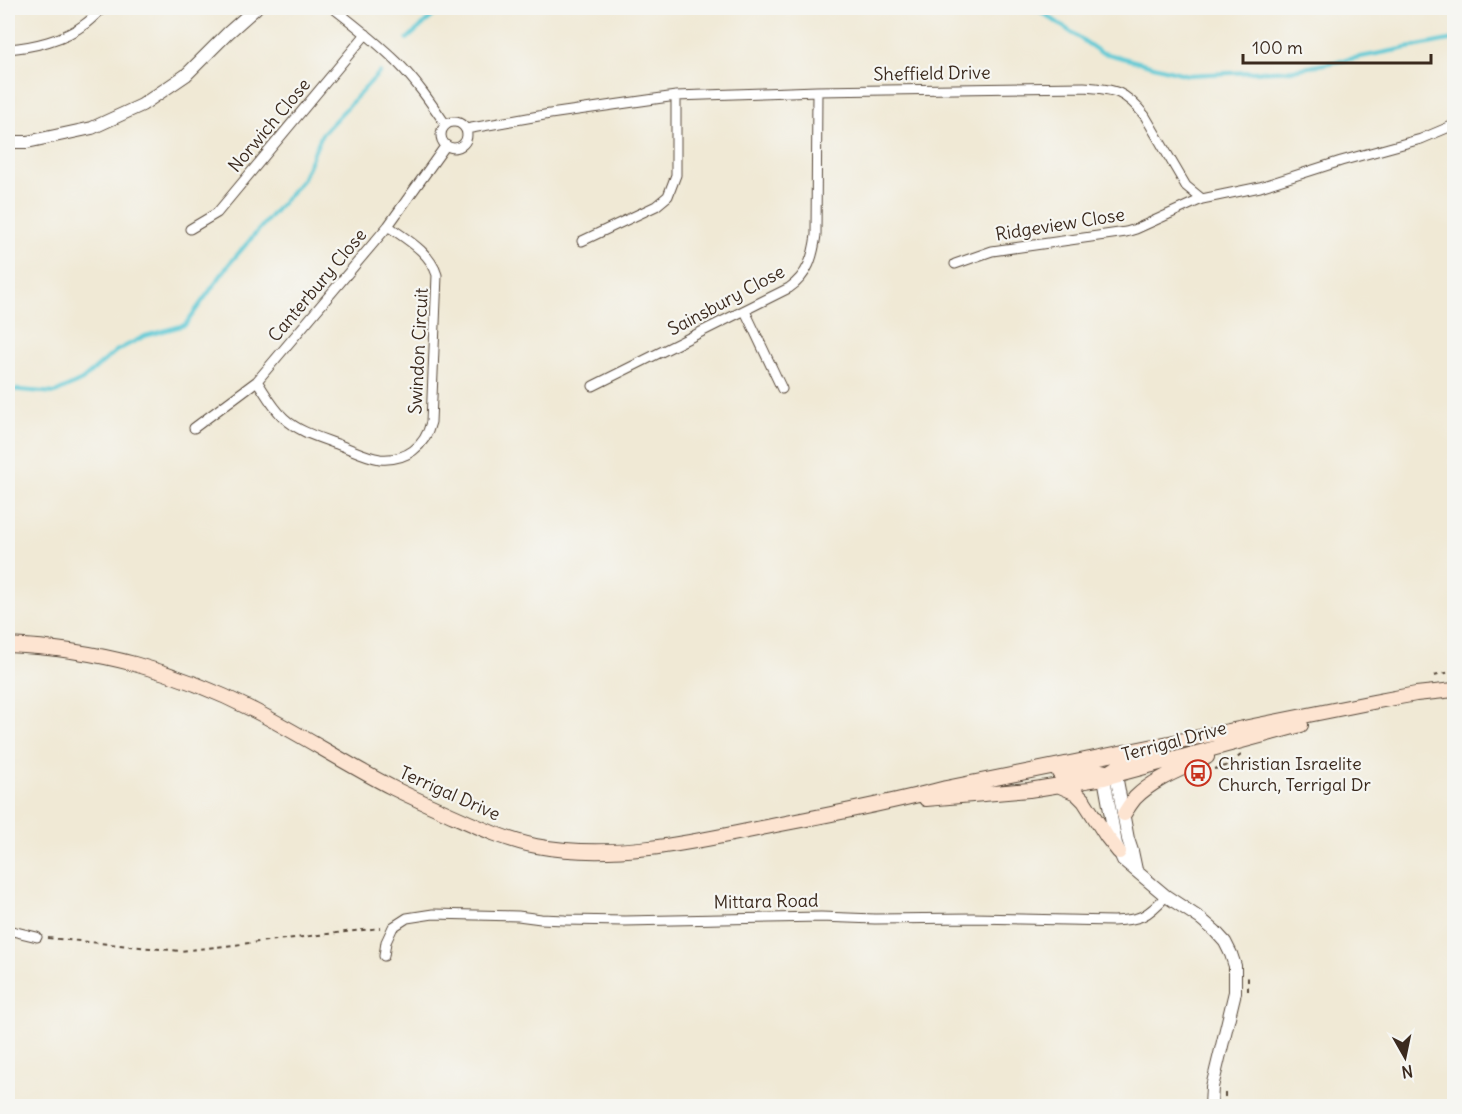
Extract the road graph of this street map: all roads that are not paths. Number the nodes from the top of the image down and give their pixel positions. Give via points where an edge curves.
1 (103, 8) edge
2 (256, 8) edge
3 (333, 8) edge
4 (366, 34) junction
5 (8, 49) edge
6 (817, 91) junction
7 (676, 96) junction
8 (446, 124) junction
9 (1455, 125) edge
10 (466, 129) junction
11 (8, 142) edge
12 (446, 145) junction
13 (1202, 199) junction
14 (388, 225) junction
15 (190, 229) dead end
16 (582, 241) dead end
17 (955, 264) dead end
18 (745, 311) junction
19 (257, 381) junction
20 (593, 386) dead end
21 (782, 389) dead end
22 (194, 428) dead end
23 (8, 645) edge
24 (1455, 690) edge
25 (1455, 697) edge
26 (1223, 732) junction
27 (1238, 749) junction
28 (1110, 775) junction
29 (999, 778) junction
30 (1060, 786) junction
31 (900, 800) junction
32 (1124, 814) junction
33 (1119, 852) junction
34 (1136, 870) junction
35 (1166, 896) junction
36 (8, 930) edge
37 (37, 937) road end
38 (384, 956) dead end
39 (1211, 1107) edge

1 - 5 street via 70,33
2 - 11 street via 186,75 142,105 92,128 27,142
3 - 4 street
4 - 8 street via 416,83
4 - 15 street, Norwich Close via 217,213
6 - 7 street, Sheffield Drive
6 - 13 street, Sheffield Drive via 1084,87 1116,91 1145,116 1186,186
6 - 18 street, Sainsbury Close via 814,251 802,277
7 - 10 street, Sheffield Drive
7 - 16 street via 676,175 668,196 656,206
8 - 10 street via 458,122
8 - 12 street via 441,135
9 - 13 street via 1421,139 1260,187
10 - 12 street via 467,138 462,145
12 - 14 street, Canterbury Close
13 - 17 street, Ridgeview Close via 1126,232 992,251
14 - 19 street, Canterbury Close
14 - 19 street, Swindon Circuit via 425,254 437,275 431,422 423,442 403,456 372,457 304,432 283,418
18 - 20 street, Sainsbury Close
18 - 21 street
19 - 22 street, Canterbury Close
23 - 31 main road, Terrigal Drive via 90,653 174,675 253,710 394,788 485,831 535,846 584,851 685,843
24 - 26 main road, Terrigal Drive via 1416,694
25 - 27 main road, Terrigal Drive via 1331,717
26 - 28 main road via 1124,763
26 - 29 main road, Terrigal Drive
27 - 28 main road, Terrigal Drive
27 - 32 main road via 1167,775 1134,799
28 - 29 main road via 1097,770
28 - 30 main road, Terrigal Drive
28 - 32 street
28 - 33 street
29 - 31 main road, Terrigal Drive
30 - 31 main road, Terrigal Drive
30 - 33 main road via 1084,801
32 - 34 street
33 - 34 street
34 - 35 street
35 - 38 street, Mittara Road via 1141,917 1120,921 821,917 565,920 433,914 407,918 393,927
35 - 39 street via 1215,931 1225,942 1235,966 1235,992 1212,1087
36 - 37 street

